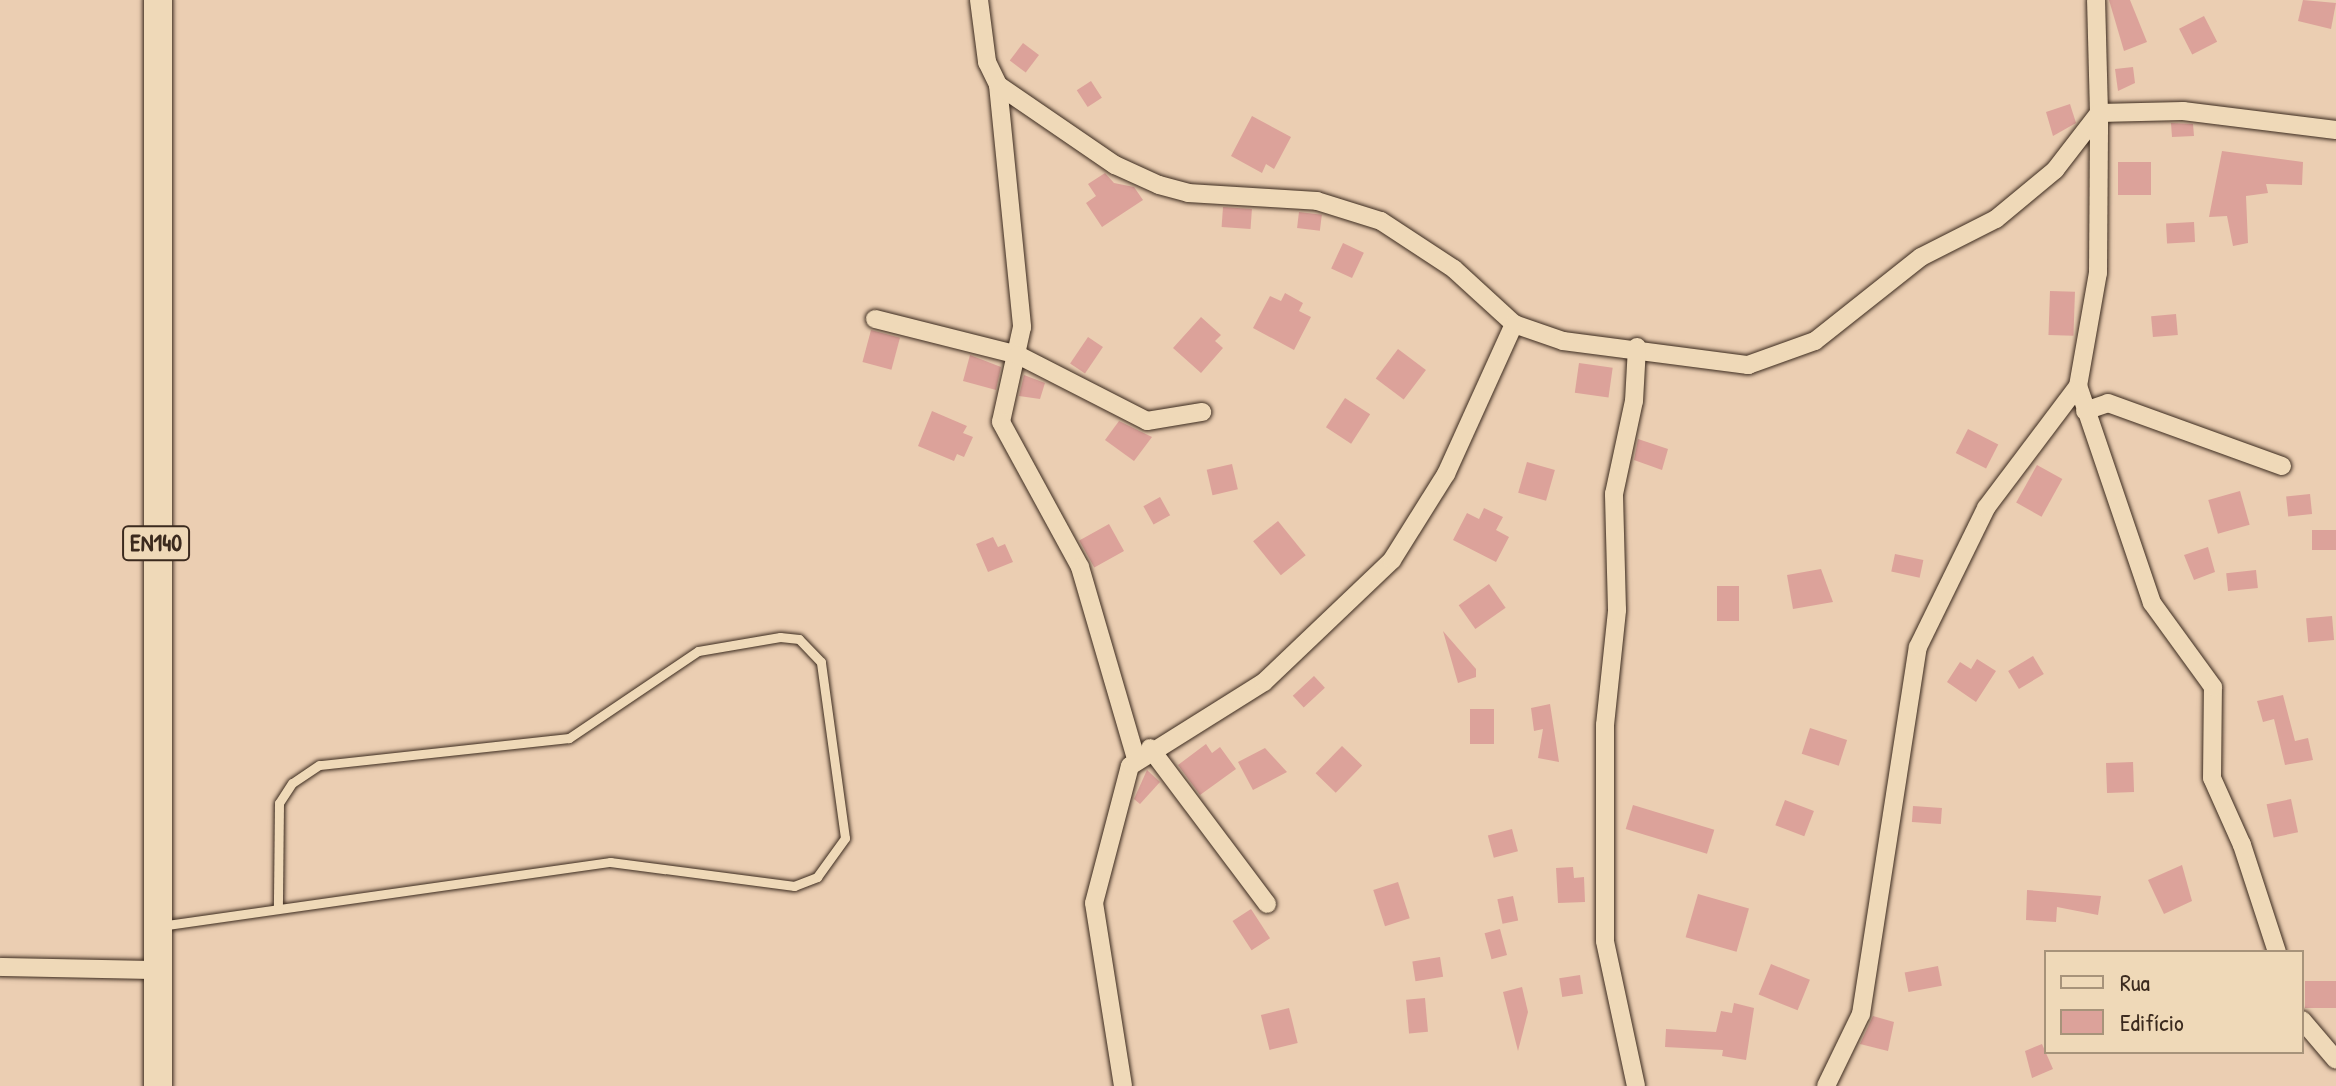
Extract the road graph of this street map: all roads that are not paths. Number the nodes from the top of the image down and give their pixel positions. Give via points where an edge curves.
1 (158, 0) edge
2 (979, 0) edge
3 (2096, 0) edge
4 (998, 85) junction
5 (2099, 113) junction
6 (2336, 130) edge
7 (875, 319) dead end
8 (1514, 324) junction
9 (1637, 347) junction
10 (1018, 355) junction
11 (2078, 386) junction
12 (2085, 411) junction
13 (1202, 412) dead end
14 (2282, 466) dead end
15 (1143, 754) junction
16 (1267, 904) dead end
17 (278, 906) junction
18 (156, 927) junction
19 (2276, 950) edge
20 (0, 967) edge
21 (155, 970) junction
22 (2304, 1022) edge
23 (2336, 1060) edge
24 (158, 1086) edge
25 (1123, 1086) edge
26 (1636, 1086) edge
27 (1826, 1086) edge

1 - 18 main road, EN140
2 - 4 street via 987,62
3 - 5 street
4 - 8 street via 1115,165 1159,185 1188,193 1317,201 1381,221 1454,269
4 - 10 street via 1022,327
5 - 6 street via 2183,111
5 - 9 street via 2055,170 1996,219 1921,257 1815,341 1748,365
5 - 11 street via 2098,273
7 - 10 street via 961,336
8 - 9 street via 1563,341
8 - 15 street via 1446,474 1392,560 1264,682
9 - 26 street via 1634,401 1614,494 1617,595 1605,725 1605,941
10 - 13 street via 1147,421
10 - 15 street via 1002,395 1004,435 1080,567
11 - 12 street
11 - 27 street via 1986,508 1918,647 1861,1014
12 - 14 street via 2101,401
12 - 19 street via 2152,603 2213,687 2212,778 2242,845
15 - 16 street
15 - 25 street via 1094,903
17 - 17 lane via 610,862 794,886 817,877 845,838 821,662 799,639 780,637 698,651 569,738 319,765 292,783 279,803
17 - 18 lane
18 - 21 main road, EN140
20 - 21 street
21 - 24 main road, EN140
22 - 23 street

